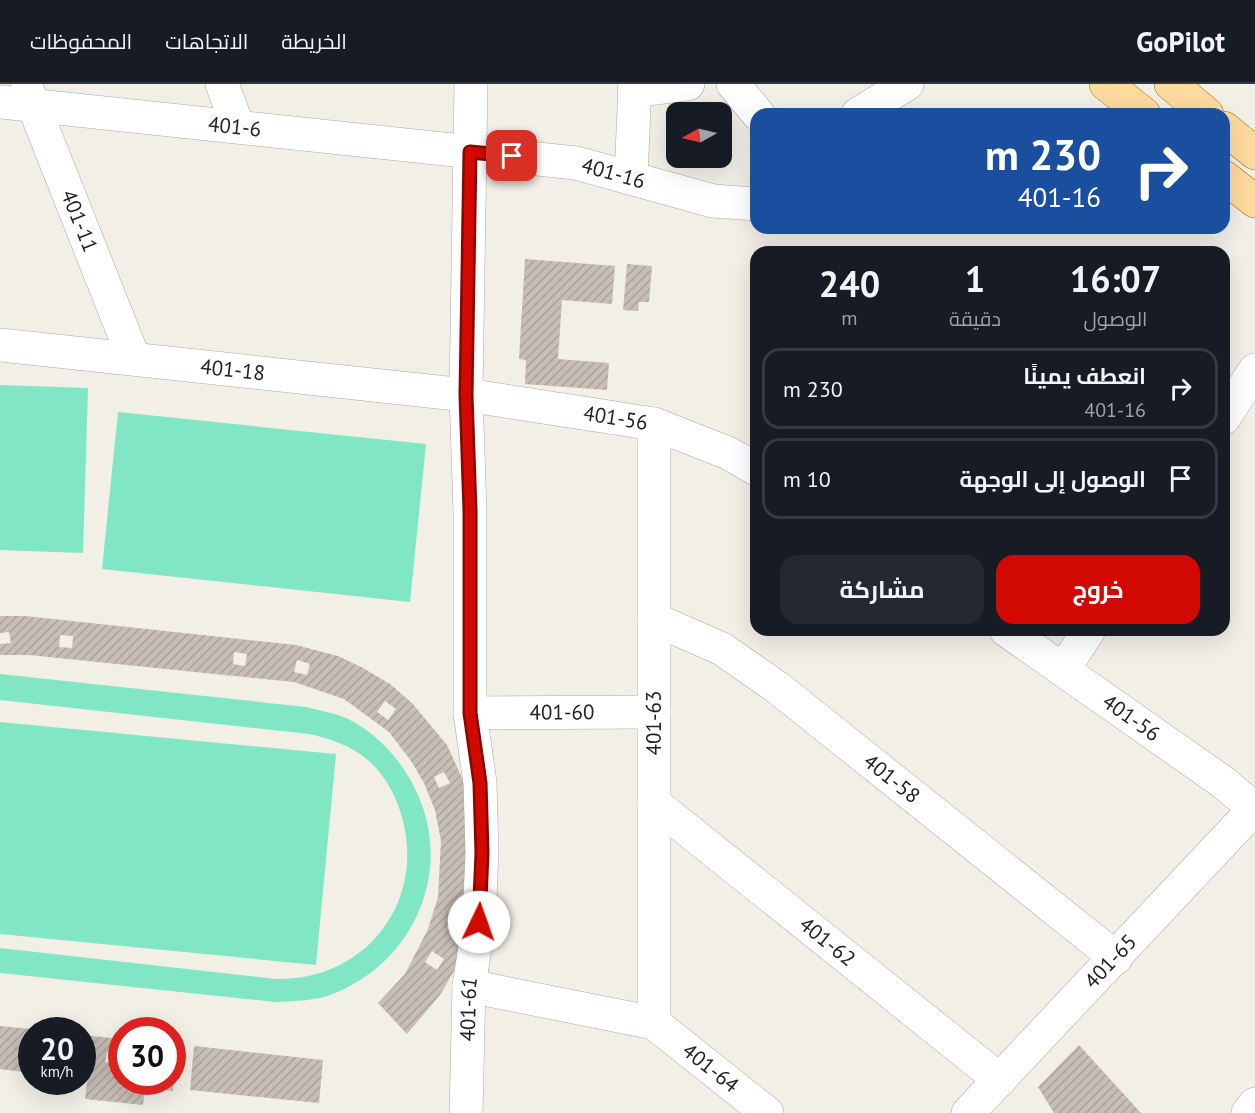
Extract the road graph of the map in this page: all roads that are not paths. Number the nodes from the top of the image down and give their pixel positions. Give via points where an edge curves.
1 (222, 84) edge
2 (471, 84) edge
3 (688, 84) edge
4 (732, 84) edge
5 (907, 84) edge
6 (1106, 84) edge
7 (1171, 84) edge
8 (635, 88) edge
9 (29, 95) edge
10 (0, 102) edge
11 (753, 108) edge
12 (868, 108) edge
13 (1136, 108) edge
14 (1200, 108) edge
15 (238, 127) junction
16 (1230, 133) edge
17 (470, 152) junction
18 (1255, 153) edge
19 (631, 178) junction
20 (1230, 182) edge
21 (749, 197) edge
22 (1255, 201) edge
23 (0, 345) edge
24 (134, 359) junction
25 (1255, 370) edge
26 (466, 395) junction
27 (1230, 409) edge
28 (654, 424) junction
29 (750, 466) edge
30 (654, 619) junction
31 (1015, 636) edge
32 (1085, 636) edge
33 (1063, 670) junction
34 (654, 712) junction
35 (470, 713) junction
36 (654, 803) junction
37 (1255, 808) edge
38 (1116, 958) junction
39 (469, 986) junction
40 (654, 1023) junction
41 (1000, 1080) junction
42 (1255, 1104) edge
43 (466, 1113) edge
44 (767, 1113) edge
45 (968, 1113) edge
46 (1248, 1113) edge

1 - 15 street
2 - 17 street, 401-61
3 - 8 street
4 - 11 street
5 - 12 street
6 - 13 main road
7 - 14 main road
8 - 19 street
9 - 10 street, 401-6
9 - 15 street, 401-6
9 - 24 street, 401-11
15 - 17 street, 401-6
16 - 18 main road
17 - 19 street, 401-16 via 576,163
17 - 26 street, 401-61
19 - 21 street, 401-16 via 713,201
20 - 22 main road
23 - 24 street, 401-18
24 - 26 street, 401-18
25 - 27 street
26 - 28 street, 401-56
26 - 35 street, 401-61
28 - 29 street, 401-56 via 728,453
28 - 30 street, 401-63
30 - 34 street, 401-63
30 - 38 street, 401-58 via 722,649 778,688
31 - 33 street, 401-56
32 - 33 street
33 - 37 street, 401-56
34 - 35 street, 401-60
34 - 36 street, 401-63
35 - 39 street, 401-61 via 480,783 482,853 479,922
36 - 40 street, 401-63
36 - 41 street, 401-62
37 - 38 street, 401-65
38 - 41 street, 401-65
39 - 40 street
39 - 43 street, 401-61
40 - 44 street, 401-64
41 - 45 street, 401-65
42 - 46 street

